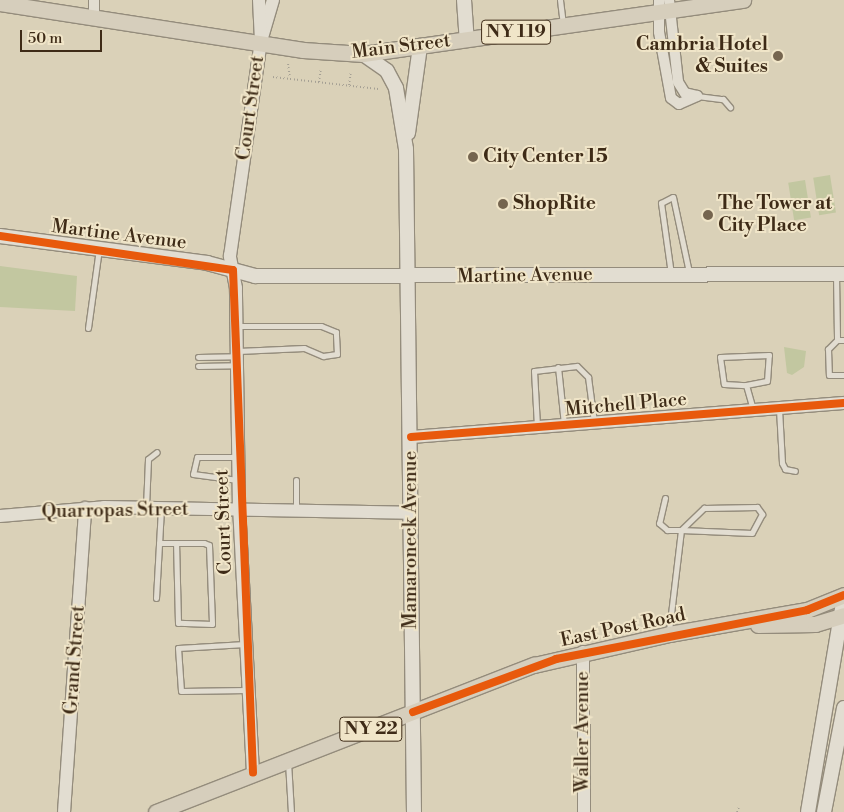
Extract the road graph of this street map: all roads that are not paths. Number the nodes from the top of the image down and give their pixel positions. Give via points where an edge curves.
1 (94, 0) edge
2 (259, 0) edge
3 (273, 0) edge
4 (464, 0) edge
5 (560, 0) edge
6 (743, 0) edge
7 (0, 3) edge
8 (664, 6) edge
9 (94, 19) junction
10 (564, 26) junction
11 (467, 39) junction
12 (261, 41) junction
13 (420, 46) junction
14 (363, 54) junction
15 (696, 96) junction
16 (730, 107) dead end
17 (406, 149) junction
18 (0, 236) edge
19 (99, 249) junction
20 (233, 270) junction
21 (671, 274) junction
22 (690, 274) junction
23 (840, 274) edge
24 (407, 277) junction
25 (237, 326) junction
26 (88, 328) dead end
27 (837, 340) junction
28 (844, 340) edge
29 (198, 357) dead end
30 (237, 358) junction
31 (198, 366) dead end
32 (558, 367) junction
33 (844, 375) edge
34 (746, 385) junction
35 (844, 404) edge
36 (779, 409) junction
37 (753, 411) junction
38 (594, 424) junction
39 (564, 426) junction
40 (537, 428) junction
41 (411, 437) junction
42 (158, 452) dead end
43 (238, 457) junction
44 (795, 471) dead end
45 (239, 480) junction
46 (296, 480) dead end
47 (665, 498) dead end
48 (146, 507) junction
49 (161, 507) junction
50 (85, 508) junction
51 (239, 510) junction
52 (296, 511) junction
53 (409, 513) junction
54 (0, 516) edge
55 (681, 530) junction
56 (159, 543) junction
57 (176, 543) junction
58 (844, 596) edge
59 (156, 598) dead end
60 (842, 616) edge
61 (739, 623) junction
62 (669, 634) junction
63 (246, 644) junction
64 (583, 652) junction
65 (248, 690) junction
66 (844, 708) edge
67 (412, 712) junction
68 (288, 761) junction
69 (253, 773) junction
70 (162, 811) edge
71 (64, 812) edge
72 (292, 812) edge
73 (414, 812) edge
74 (584, 812) edge
75 (808, 812) edge
76 (824, 812) edge

1 - 9 street
2 - 12 street
3 - 12 street
4 - 11 main road
5 - 10 lane
6 - 8 main road, Main Street / NY 119
7 - 9 main road, Main Street / NY 119
8 - 10 main road, Main Street / NY 119
8 - 15 street via 678,82 688,94
8 - 15 street via 671,98 679,104
9 - 12 main road, Main Street / NY 119
10 - 11 main road, Main Street / NY 119
11 - 13 main road, Main Street / NY 119
12 - 14 main road, Main Street / NY 119
12 - 20 street, Court Street via 231,243
13 - 14 main road, Main Street / NY 119
13 - 17 main road, Mamaroneck Avenue
14 - 17 main road, Mamaroneck Avenue via 387,71 396,88
15 - 16 lane via 723,99
17 - 24 main road, Mamaroneck Avenue
18 - 19 main road, Martine Avenue
19 - 20 main road, Martine Avenue
19 - 26 lane
20 - 24 main road, Martine Avenue via 255,276
20 - 25 street, Court Street
21 - 22 main road, Martine Avenue
21 - 22 lane via 661,203 673,197
21 - 24 main road, Martine Avenue
22 - 23 main road, Martine Avenue
23 - 27 lane
24 - 41 main road, Mamaroneck Avenue
25 - 30 street, Court Street
25 - 30 lane via 321,326 336,332 337,354 322,356 304,348
27 - 28 lane
27 - 33 lane via 828,349 829,374
29 - 30 lane
30 - 31 lane
30 - 43 street, Court Street
32 - 38 lane via 576,366 585,370
32 - 39 lane
32 - 40 lane via 538,369 532,375
34 - 34 lane via 724,384 720,357 769,355 767,381
34 - 37 lane
35 - 36 street, Mitchell Place
36 - 37 street, Mitchell Place
36 - 44 lane via 782,463 785,469
37 - 38 street, Mitchell Place
38 - 39 street, Mitchell Place
39 - 40 street, Mitchell Place
40 - 41 street, Mitchell Place
41 - 53 main road, Mamaroneck Avenue
42 - 48 lane via 148,459
43 - 45 street, Court Street
43 - 45 lane via 198,457 194,474
45 - 51 street, Court Street
46 - 52 lane
47 - 55 lane via 660,523 667,530
48 - 49 street, Quarropas Street
48 - 50 street, Quarropas Street
49 - 51 street, Quarropas Street
49 - 56 lane
50 - 54 street, Quarropas Street
50 - 71 street, Grand Street
51 - 52 street, Quarropas Street
51 - 63 street, Court Street
52 - 53 street, Quarropas Street
53 - 67 main road, Mamaroneck Avenue
55 - 55 lane via 752,533 762,511 757,507 704,508
55 - 62 lane
56 - 57 lane
56 - 59 lane
57 - 57 lane via 209,545 212,624 178,623
58 - 60 main road
58 - 61 main road, East Post Road / NY 22 via 820,606
60 - 61 main road, East Post Road / NY 22 via 784,627
60 - 75 main road via 820,758
61 - 62 main road, East Post Road / NY 22
62 - 64 main road, East Post Road / NY 22
63 - 65 street, Court Street
63 - 65 lane via 178,648 181,691
64 - 67 main road, East Post Road / NY 22 via 511,673
64 - 74 street, Waller Avenue
65 - 69 street, Court Street
66 - 76 main road
67 - 68 main road, East Post Road / NY 22
67 - 73 main road, Mamaroneck Avenue
68 - 69 main road, East Post Road / NY 22
68 - 72 lane
69 - 70 main road, East Post Road / NY 22

